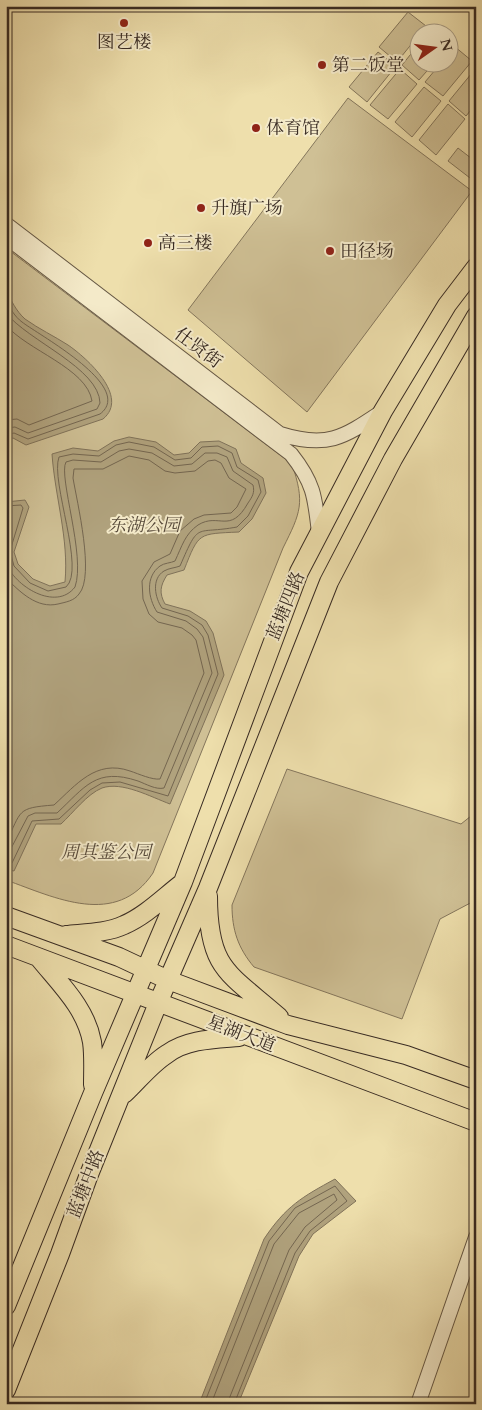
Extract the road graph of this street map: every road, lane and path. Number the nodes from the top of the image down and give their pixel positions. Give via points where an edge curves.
1 (6, 224) edge
2 (6, 237) edge
3 (476, 267) edge
4 (447, 305) junction
5 (473, 319) edge
6 (383, 411) junction
7 (319, 533) junction
8 (269, 649) junction
9 (298, 660) junction
10 (183, 882) junction
11 (208, 888) junction
12 (7, 918) edge
13 (62, 935) junction
14 (6, 945) edge
15 (38, 957) junction
16 (146, 970) junction
17 (168, 980) junction
18 (135, 994) junction
19 (158, 1003) junction
20 (288, 1025) junction
21 (244, 1036) junction
22 (476, 1080) edge
23 (93, 1093) junction
24 (120, 1098) junction
25 (476, 1122) edge
26 (476, 1237) edge
27 (32, 1244) junction
28 (60, 1254) junction
29 (6, 1306) edge
30 (6, 1390) edge
31 (418, 1404) edge

1 - 6 street, 仕贤街 via 280,434 301,441 324,441 349,434
2 - 7 street via 291,454 307,474 315,498
3 - 4 main road, 蓝塘四路
4 - 5 main road
4 - 6 main road, 蓝塘四路
5 - 9 main road, 蓝塘四路 via 372,498 329,582
6 - 7 main road, 蓝塘四路
7 - 8 main road, 蓝塘四路 via 299,572
8 - 9 main road via 272,669 286,672
8 - 10 main road, 蓝塘四路
9 - 11 main road, 蓝塘四路
10 - 13 main road via 122,926
10 - 16 main road, 蓝塘四路
11 - 17 main road, 蓝塘四路
11 - 20 main road via 211,938 222,967
12 - 13 main road, 星湖大道
13 - 16 main road, 星湖大道
14 - 15 main road, 星湖大道
15 - 18 main road, 星湖大道
15 - 23 main road via 84,1017 92,1044
16 - 17 main road, 星湖大道
16 - 18 main road, 蓝塘中路
17 - 19 main road, 蓝塘中路
17 - 20 main road, 星湖大道
18 - 19 main road, 星湖大道
18 - 23 main road, 蓝塘中路
19 - 21 main road, 星湖大道
19 - 24 main road, 蓝塘中路
20 - 22 main road, 星湖大道 via 406,1055
21 - 24 main road via 179,1047 156,1062
21 - 25 main road, 星湖大道
23 - 27 main road, 蓝塘中路
24 - 28 main road, 蓝塘中路
26 - 31 street
27 - 28 main road via 43,1243 54,1247
27 - 29 main road, 蓝塘中路
28 - 30 main road, 蓝塘中路

